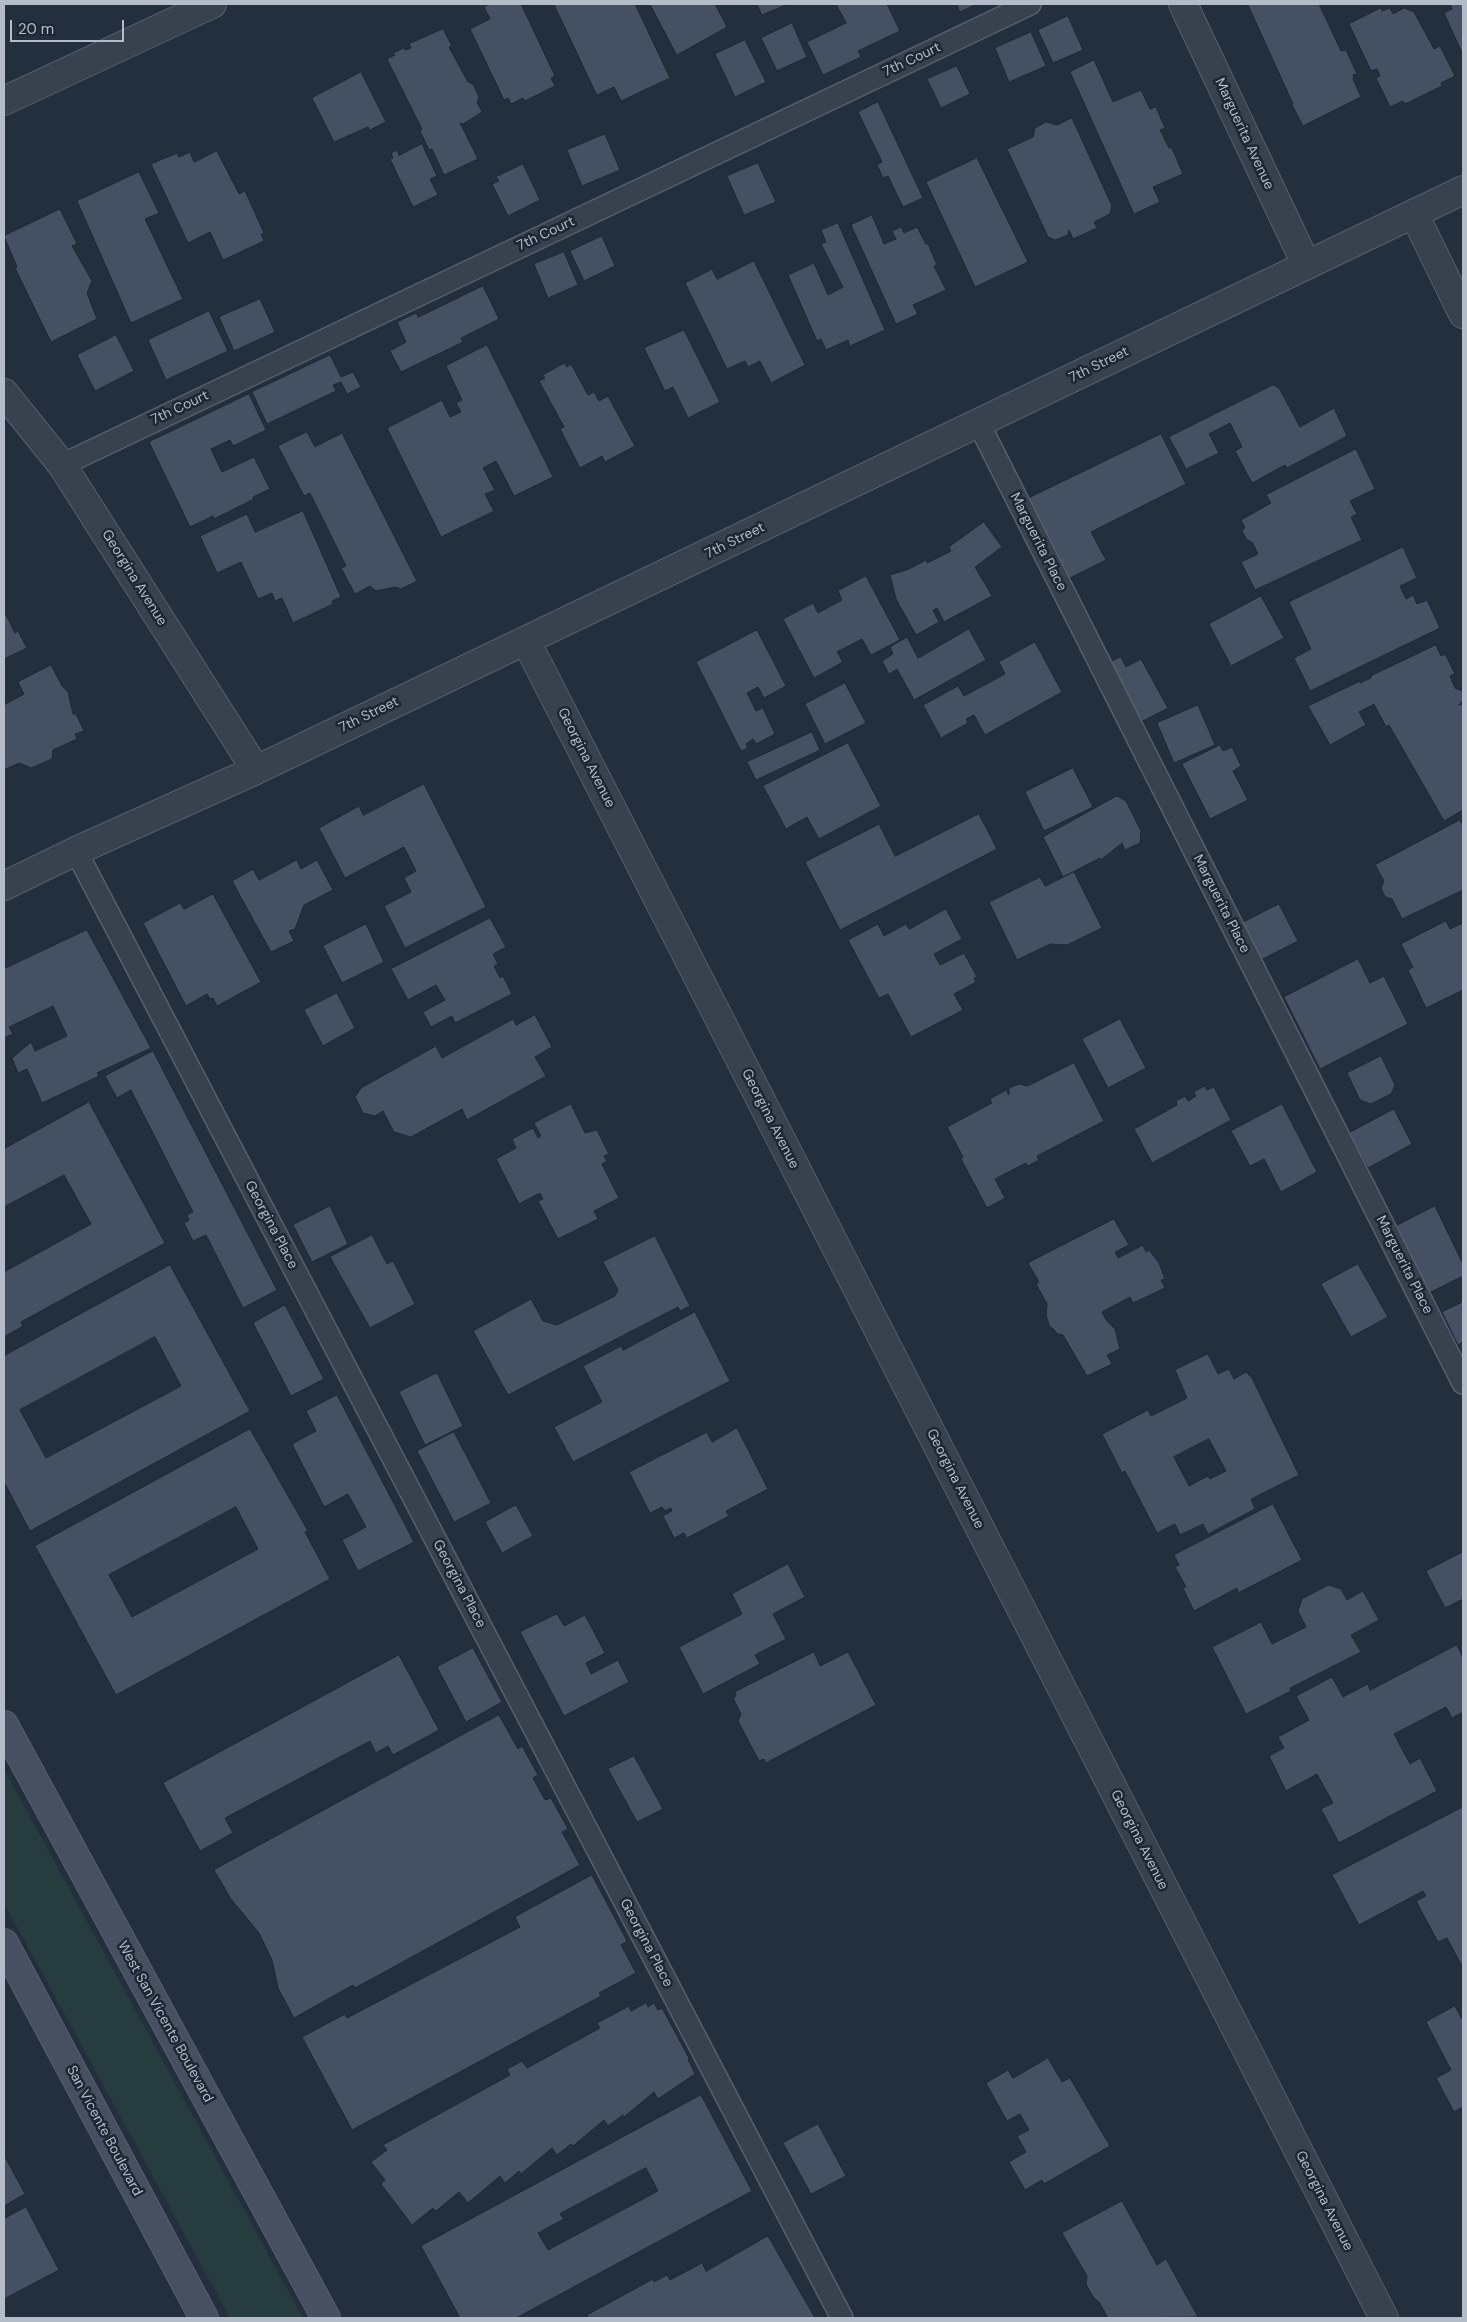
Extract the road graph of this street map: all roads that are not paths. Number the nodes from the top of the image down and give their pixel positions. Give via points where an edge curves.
1 (212, 4) edge
2 (1030, 4) edge
3 (1183, 4) edge
4 (4, 101) edge
5 (1463, 190) edge
6 (1414, 214) junction
7 (1306, 264) junction
8 (1463, 314) edge
9 (4, 393) edge
10 (979, 424) junction
11 (62, 465) junction
12 (526, 640) junction
13 (256, 770) junction
14 (76, 850) junction
15 (4, 886) edge
16 (1463, 1383) edge
17 (4, 1725) edge
18 (4, 1943) edge
19 (204, 2318) edge
20 (326, 2318) edge
21 (842, 2318) edge
22 (1384, 2318) edge

1 - 4 street
2 - 11 lane, 7th Court
3 - 7 street, Marguerita Avenue
5 - 6 street, 7th Street
6 - 7 street, 7th Street
6 - 8 street
7 - 10 street, 7th Street
9 - 11 street, Georgina Avenue
10 - 12 street, 7th Street
10 - 16 lane, Marguerita Place
11 - 13 street, Georgina Avenue
12 - 13 street, 7th Street
12 - 22 street, Georgina Avenue
13 - 14 street, 7th Street
14 - 15 street, 7th Street
14 - 21 lane, Georgina Place
17 - 20 main road, West San Vicente Boulevard
18 - 19 main road, San Vicente Boulevard

